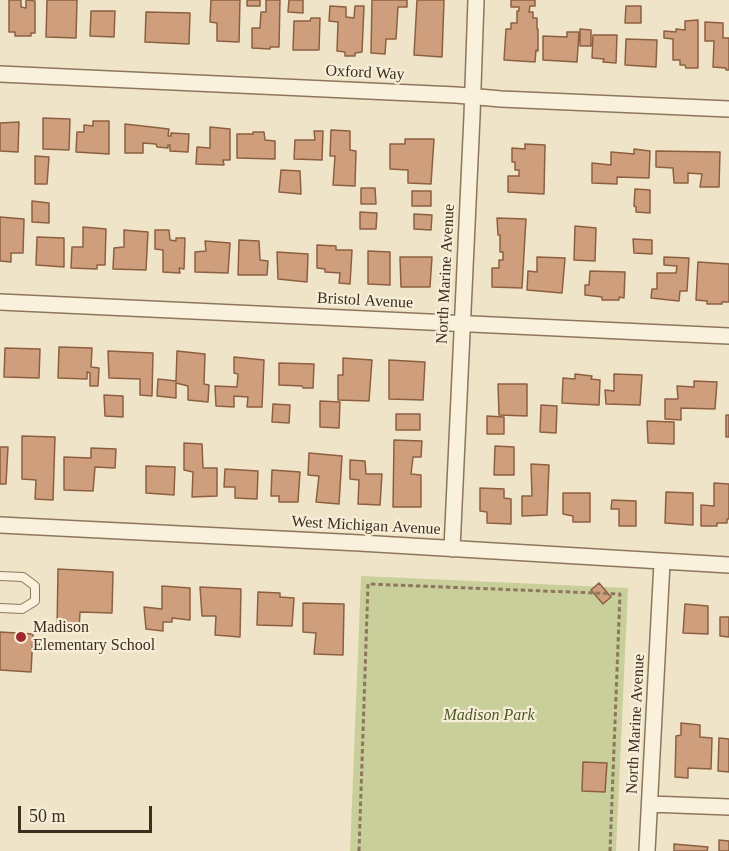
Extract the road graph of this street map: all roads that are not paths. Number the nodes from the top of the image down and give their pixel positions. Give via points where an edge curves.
1 (476, 0) edge
2 (0, 74) edge
3 (472, 96) junction
4 (729, 109) edge
5 (0, 302) edge
6 (462, 324) junction
7 (729, 336) edge
8 (0, 525) edge
9 (452, 549) junction
10 (662, 562) junction
11 (729, 566) edge
12 (0, 576) edge
13 (0, 608) edge
14 (650, 804) junction
15 (729, 807) edge
16 (647, 851) edge

1 - 3 street, North Marine Avenue
2 - 3 street, Oxford Way
3 - 4 street, Oxford Way
3 - 6 street, North Marine Avenue
5 - 6 street, Bristol Avenue
6 - 7 street, Bristol Avenue
6 - 9 street, North Marine Avenue
8 - 9 street, West Michigan Avenue
9 - 10 street, West Michigan Avenue
10 - 11 street, West Michigan Avenue
10 - 14 street, North Marine Avenue
12 - 13 lane via 23,577 35,586 35,602 22,609
14 - 15 street
14 - 16 street, North Marine Avenue

